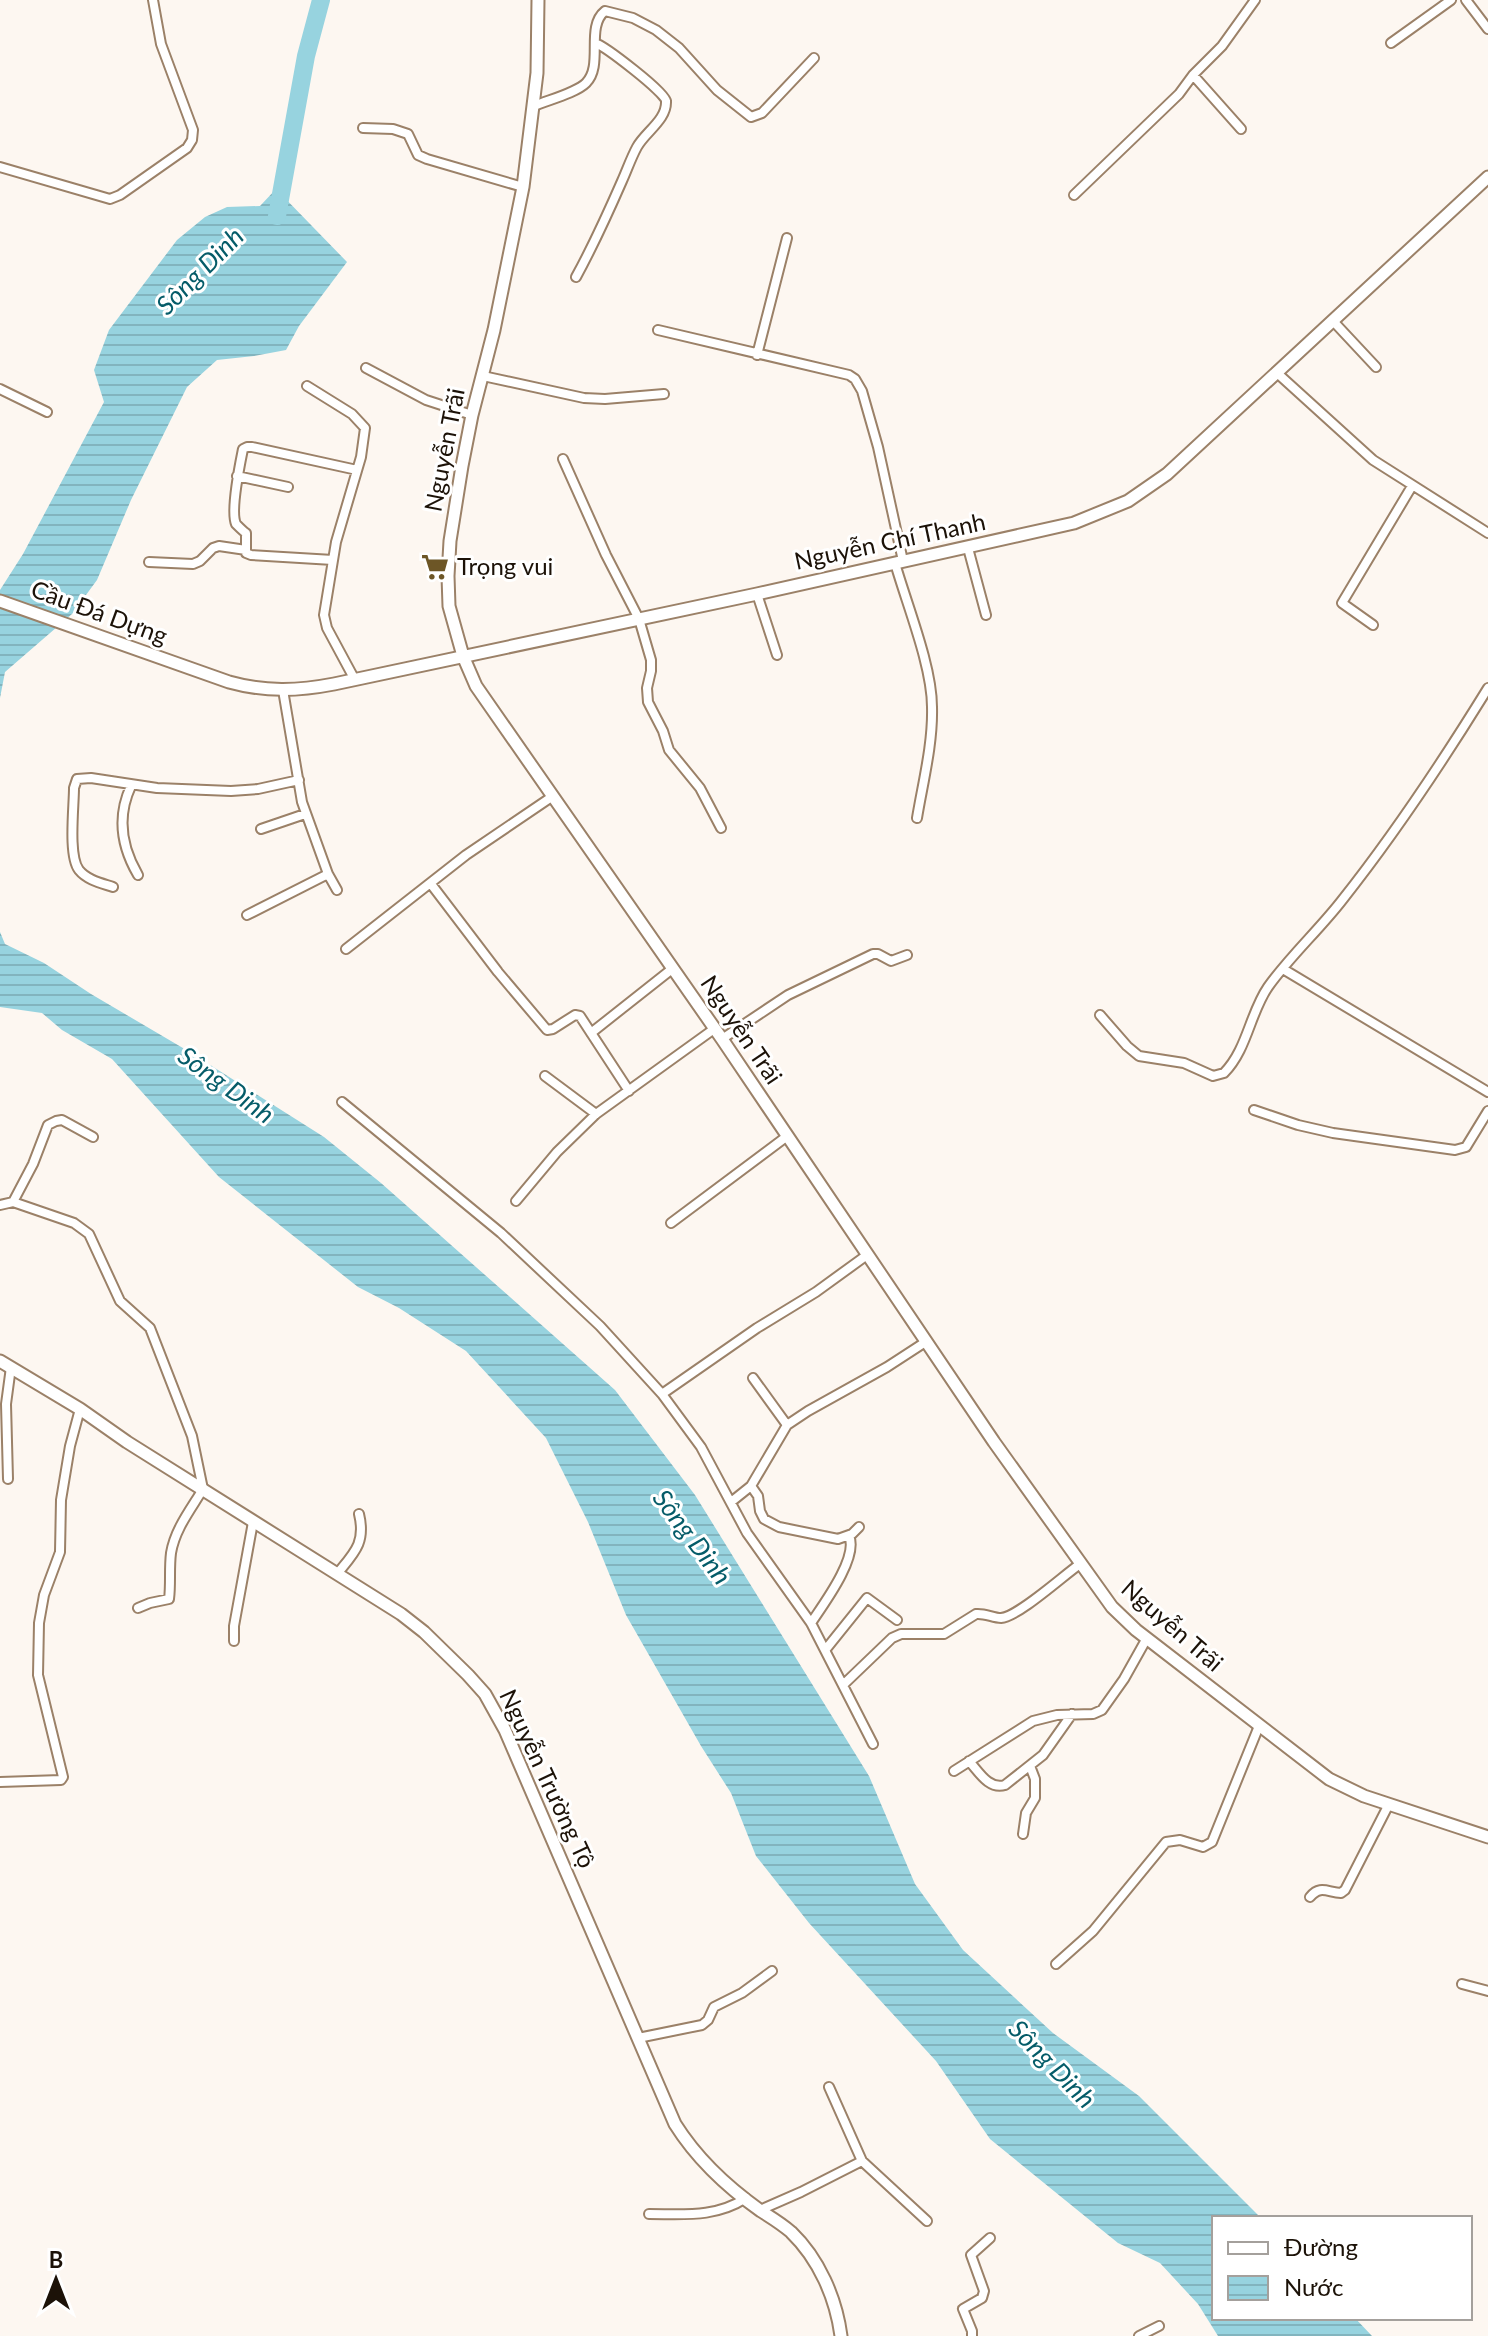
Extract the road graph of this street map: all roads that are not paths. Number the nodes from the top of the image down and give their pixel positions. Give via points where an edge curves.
1 (153, 0) edge
2 (538, 0) edge
3 (1255, 0) edge
4 (1451, 0) edge
5 (1466, 0) edge
6 (1488, 29) edge
7 (595, 43) junction
8 (1391, 43) dead end
9 (814, 58) dead end
10 (1193, 75) junction
11 (534, 106) junction
12 (363, 128) dead end
13 (1241, 129) dead end
14 (0, 167) edge
15 (1488, 177) edge
16 (523, 187) junction
17 (1074, 195) dead end
18 (787, 238) dead end
19 (576, 277) dead end
20 (1333, 321) junction
21 (658, 330) dead end
22 (757, 355) junction
23 (1376, 367) dead end
24 (366, 368) dead end
25 (1276, 372) junction
26 (483, 376) junction
27 (307, 386) dead end
28 (0, 389) edge
29 (664, 394) dead end
30 (47, 412) dead end
31 (472, 415) junction
32 (563, 459) dead end
33 (357, 470) junction
34 (237, 476) junction
35 (1412, 486) junction
36 (288, 487) dead end
37 (1488, 533) edge
38 (968, 548) junction
39 (246, 550) junction
40 (333, 560) junction
41 (149, 562) dead end
42 (899, 562) junction
43 (757, 594) junction
44 (0, 601) edge
45 (986, 615) dead end
46 (639, 619) junction
47 (1373, 625) dead end
48 (777, 655) dead end
49 (463, 656) junction
50 (183, 666) joint
51 (355, 680) junction
52 (1488, 688) edge
53 (283, 690) junction
54 (299, 780) junction
55 (131, 786) junction
56 (553, 796) junction
57 (305, 814) junction
58 (917, 818) dead end
59 (721, 828) dead end
60 (261, 829) dead end
61 (328, 874) junction
62 (138, 875) dead end
63 (431, 884) junction
64 (113, 887) dead end
65 (337, 890) dead end
66 (247, 915) dead end
67 (346, 949) dead end
68 (907, 955) dead end
69 (672, 969) junction
70 (1283, 969) junction
71 (1100, 1015) dead end
72 (714, 1029) junction
73 (591, 1033) junction
74 (722, 1039) junction
75 (545, 1076) dead end
76 (629, 1091) junction
77 (1488, 1092) edge
78 (342, 1102) dead end
79 (1254, 1110) dead end
80 (1488, 1111) edge
81 (596, 1114) junction
82 (1478, 1129) junction
83 (1488, 1133) edge
84 (93, 1137) dead end
85 (786, 1137) junction
86 (516, 1201) dead end
87 (13, 1202) junction
88 (0, 1205) edge
89 (671, 1223) dead end
90 (867, 1255) junction
91 (927, 1341) junction
92 (6, 1364) edge
93 (753, 1378) dead end
94 (662, 1394) junction
95 (80, 1409) junction
96 (787, 1425) junction
97 (8, 1479) dead end
98 (751, 1486) junction
99 (203, 1489) junction
100 (731, 1502) junction
101 (359, 1514) dead end
102 (253, 1522) junction
103 (859, 1527) dead end
104 (849, 1536) junction
105 (1080, 1564) junction
106 (337, 1574) junction
107 (138, 1608) dead end
108 (897, 1620) dead end
109 (811, 1623) junction
110 (1147, 1638) junction
111 (234, 1641) dead end
112 (826, 1649) junction
113 (843, 1685) junction
114 (1072, 1714) junction
115 (1259, 1726) junction
116 (873, 1744) dead end
117 (969, 1761) junction
118 (1030, 1766) junction
119 (954, 1771) dead end
120 (0, 1782) edge
121 (1389, 1804) junction
122 (1023, 1834) dead end
123 (1488, 1837) edge
124 (1310, 1897) dead end
125 (1056, 1964) dead end
126 (772, 1971) dead end
127 (1462, 1984) dead end
128 (1488, 1991) edge
129 (638, 2038) junction
130 (829, 2087) dead end
131 (862, 2161) junction
132 (746, 2198) junction
133 (760, 2210) junction
134 (649, 2214) dead end
135 (927, 2221) dead end
136 (990, 2238) dead end
137 (1159, 2326) dead end
138 (841, 2336) edge
139 (972, 2336) edge
140 (1139, 2336) edge

1 - 14 street via 161,44 193,130 187,148 110,199
2 - 11 main road, Nguyễn Trãi
3 - 10 street
4 - 8 street
5 - 6 street
7 - 9 street via 602,12 633,18 679,48 751,117 762,113
7 - 11 street via 589,80
7 - 19 street via 625,62 666,101 661,118 638,146
10 - 13 street
10 - 17 street
11 - 16 main road, Nguyễn Trãi
12 - 16 street via 408,134 418,155
15 - 20 main road, Nguyễn Chí Thanh
16 - 26 main road, Nguyễn Trãi
18 - 22 street
20 - 23 street
20 - 25 main road, Nguyễn Chí Thanh
21 - 22 street
22 - 42 street via 849,375 859,384 878,447
24 - 31 street via 426,400
25 - 35 street via 1353,444
25 - 38 main road, Nguyễn Chí Thanh via 1182,461 1128,501 1082,521
26 - 29 street via 584,398
26 - 31 main road, Nguyễn Trãi
27 - 33 street via 363,424
28 - 30 street
31 - 49 main road, Nguyễn Trãi via 448,576 451,615
32 - 46 street
33 - 34 street via 248,446
33 - 40 street
34 - 36 street
34 - 39 street via 235,519 246,533
35 - 37 street
35 - 47 street via 1342,603
38 - 42 main road, Nguyễn Chí Thanh
38 - 45 street
39 - 40 street via 251,555
39 - 41 street via 219,546 193,564
40 - 51 street via 324,622
42 - 43 main road, Nguyễn Chí Thanh
42 - 58 street via 932,704
43 - 46 main road, Nguyễn Chí Thanh
43 - 48 street
44 - 50 main road, Cầu Đá Dựng
46 - 49 main road, Nguyễn Chí Thanh
46 - 59 street via 651,660 648,702 669,750 700,788
49 - 51 main road, Nguyễn Chí Thanh
49 - 56 main road, Nguyễn Trãi via 476,686
50 - 53 main road, Nguyễn Chí Thanh via 246,687
51 - 53 main road, Nguyễn Chí Thanh
52 - 70 street via 1390,838
53 - 54 street
54 - 55 street via 239,790
54 - 57 street
55 - 62 street via 122,819 128,856
55 - 64 street via 85,778 75,784 76,863 88,878
56 - 63 street
56 - 69 main road, Nguyễn Trãi
57 - 60 street
57 - 61 street
61 - 65 street
61 - 66 street
63 - 67 street
63 - 73 street via 547,1030 575,1015
68 - 74 street via 891,961 873,954 788,995
69 - 72 main road, Nguyễn Trãi
69 - 73 street
70 - 71 street via 1262,997 1234,1061 1220,1076 1139,1056
70 - 77 street
72 - 74 main road, Nguyễn Trãi
72 - 76 street
73 - 76 street
74 - 85 main road, Nguyễn Trãi
75 - 81 street
76 - 81 street
78 - 94 street via 501,1233 600,1326
79 - 82 street via 1333,1133 1455,1150 1466,1147
80 - 82 street
81 - 86 street
82 - 83 street
84 - 87 street via 62,1120 48,1125
85 - 89 street
85 - 90 main road, Nguyễn Trãi
87 - 88 street
87 - 99 street via 79,1225 93,1240 120,1301 150,1328 192,1436
90 - 91 main road, Nguyễn Trãi
90 - 94 street
91 - 96 street
91 - 105 main road, Nguyễn Trãi
92 - 95 main road, Nguyễn Trường Tộ
92 - 97 street
93 - 96 street
94 - 100 street via 701,1447
95 - 99 main road, Nguyễn Trường Tộ
95 - 120 street via 61,1500 60,1552 39,1623 38,1675 63,1777 51,1782
96 - 98 street
98 - 100 street
98 - 104 street via 770,1524 828,1538
99 - 102 main road, Nguyễn Trường Tộ
99 - 107 street via 174,1540 169,1599
100 - 109 street
101 - 106 street via 358,1549
102 - 106 main road, Nguyễn Trường Tộ
102 - 111 street
103 - 104 street
104 - 109 street via 851,1548 839,1578
105 - 110 main road, Nguyễn Trãi via 1112,1607
105 - 113 street via 1009,1616 976,1614 944,1634 892,1638
106 - 129 main road, Nguyễn Trường Tộ via 424,1632 495,1709
108 - 112 street via 867,1598
109 - 112 street
110 - 114 street via 1106,1706 1093,1714
110 - 115 main road, Nguyễn Trãi
112 - 113 street
113 - 116 street
114 - 117 street via 1033,1721
114 - 118 street
115 - 121 main road, Nguyễn Trãi via 1329,1779
115 - 125 street via 1212,1842 1203,1847 1166,1842 1093,1931
117 - 118 street via 999,1787
117 - 119 street
118 - 122 street via 1035,1798
121 - 123 main road, Nguyễn Trãi
121 - 124 street via 1345,1890 1321,1889
126 - 129 street via 714,2007 702,2025
127 - 128 street
129 - 132 main road, Nguyễn Trường Tộ via 683,2135 703,2162
130 - 131 street
131 - 133 street
131 - 135 street
132 - 133 main road, Nguyễn Trường Tộ
132 - 134 street via 708,2213
133 - 138 main road, Nguyễn Trường Tộ via 791,2232 818,2267
136 - 139 street via 971,2255 984,2291 982,2298 963,2309
137 - 140 street

